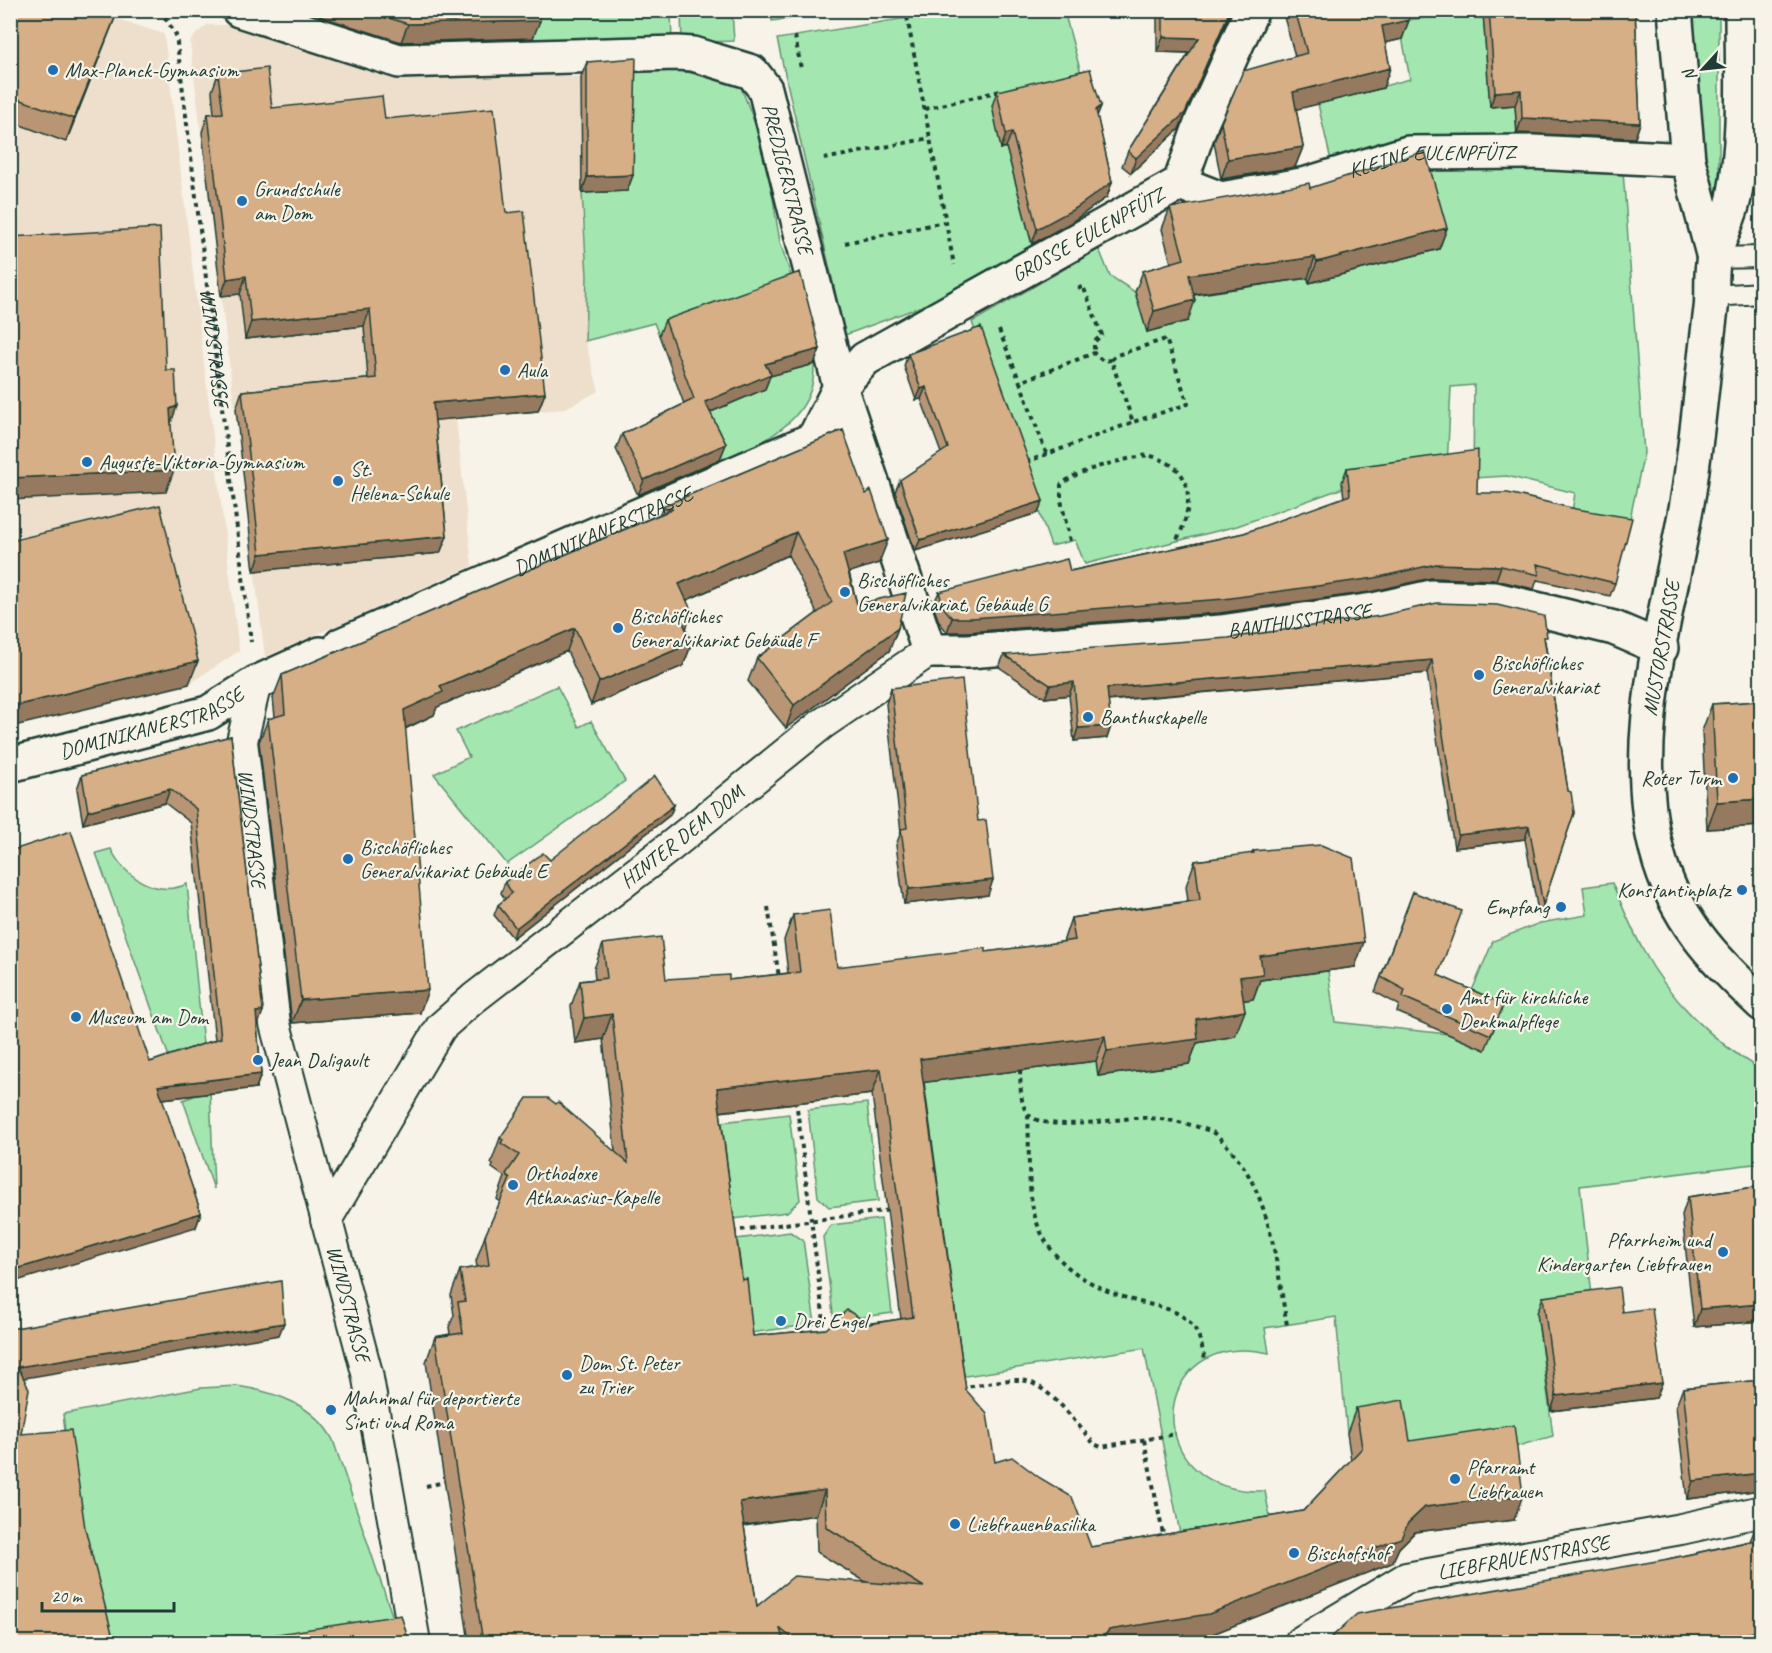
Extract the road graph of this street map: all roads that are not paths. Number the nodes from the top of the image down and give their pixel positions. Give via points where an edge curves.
1 (239, 10) edge
2 (1252, 10) edge
3 (1675, 10) edge
4 (1742, 10) edge
5 (1688, 160) junction
6 (1180, 183) junction
7 (1761, 257) edge
8 (1714, 258) junction
9 (1761, 293) edge
10 (1712, 296) junction
11 (840, 387) junction
12 (1661, 648) junction
13 (929, 651) junction
14 (256, 683) junction
15 (10, 765) edge
16 (1761, 1004) edge
17 (326, 1220) junction
18 (1761, 1510) edge
19 (415, 1642) edge
20 (1300, 1642) edge

1 - 11 street, PREDIGERSTRASSE via 399,61 677,53 752,72 765,89
2 - 6 street, GROSSE EULENPFÜTZ via 1202,121
3 - 5 street, MUSTORSTRASSE
4 - 8 street, MUSTORSTRASSE via 1743,147 1734,201
5 - 6 street, KLEINE EULENPFÜTZ via 1533,152 1408,153 1307,184 1221,199
5 - 8 street, MUSTORSTRASSE
6 - 11 street, GROSSE EULENPFÜTZ via 865,359
7 - 8 lane
8 - 10 street, MUSTORSTRASSE
9 - 10 lane
10 - 12 street, MUSTORSTRASSE via 1689,489
11 - 13 street, PREDIGERSTRASSE
11 - 14 street, DOMINIKANERSTRASSE via 814,439
12 - 13 street, BANTHUSSTRASSE via 1614,628 1495,599 1431,597 1372,610 1221,632
12 - 16 street, MUSTORSTRASSE via 1647,735 1647,793 1656,851 1677,908 1719,965
13 - 17 street, HINTER DEM DOM via 822,724 441,1027
14 - 15 street, DOMINIKANERSTRASSE via 208,713
14 - 17 street, WINDSTRASSE via 242,741 275,1024
17 - 19 street, WINDSTRASSE via 367,1373
18 - 20 street, LIEBFRAUENSTRASSE via 1406,1578

